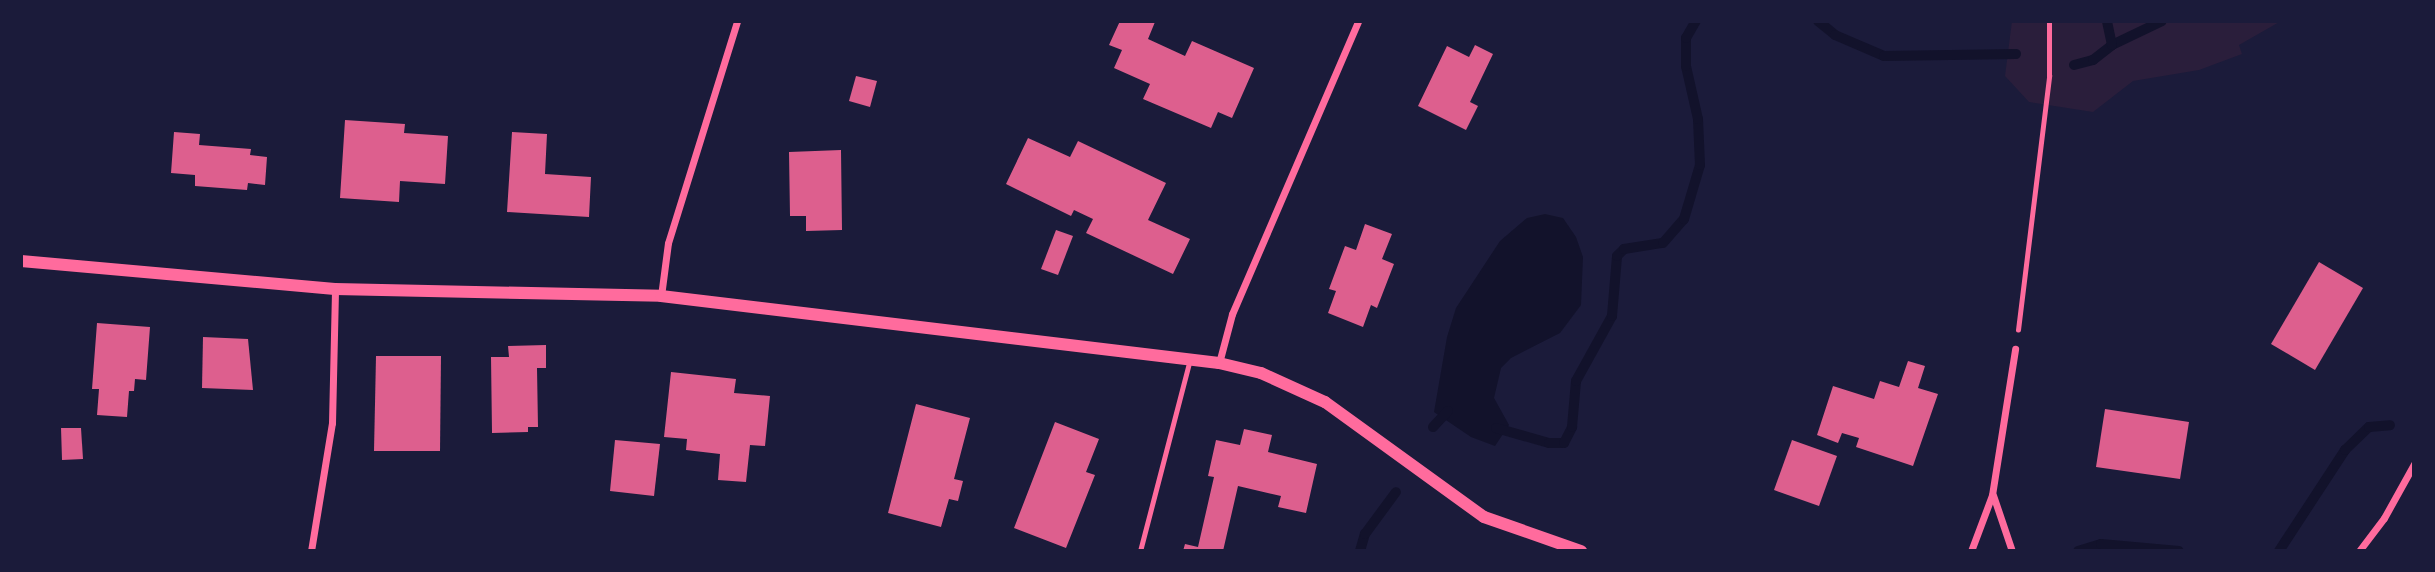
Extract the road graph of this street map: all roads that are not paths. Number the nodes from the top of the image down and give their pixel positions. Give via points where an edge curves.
1 (737, 21) edge
2 (1358, 21) edge
3 (21, 261) edge
4 (335, 289) junction
5 (661, 296) junction
6 (2015, 349) road end
7 (1190, 359) junction
8 (1219, 363) junction
9 (2414, 464) edge
10 (1992, 495) junction
11 (311, 551) edge
12 (1140, 551) edge
13 (1581, 551) edge
14 (1971, 551) edge
15 (2012, 551) edge
16 (2359, 551) edge

1 - 5 street via 668,243
2 - 8 street via 1231,314
3 - 4 street
4 - 5 street
4 - 11 street via 332,423
5 - 7 street
6 - 10 street
7 - 8 street
7 - 12 lane
8 - 13 street via 1261,373 1325,402 1483,517
9 - 16 street
10 - 14 street
10 - 15 street

